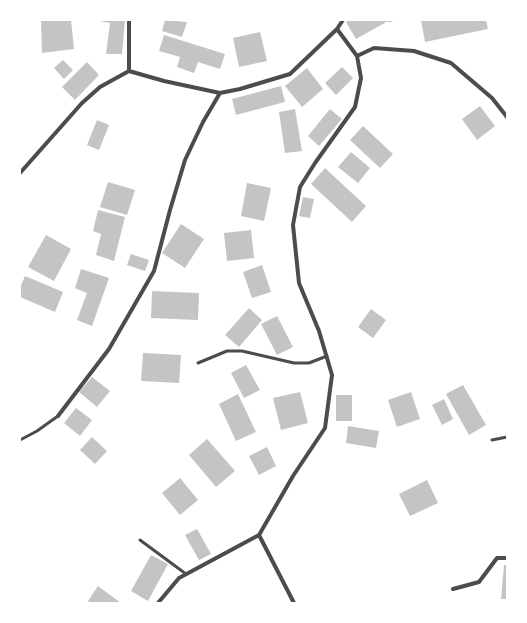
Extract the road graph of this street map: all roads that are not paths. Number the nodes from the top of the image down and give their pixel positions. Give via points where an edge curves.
1 (129, 20) edge
2 (343, 20) edge
3 (337, 29) junction
4 (357, 56) junction
5 (129, 71) junction
6 (220, 93) junction
7 (507, 117) edge
8 (20, 173) edge
9 (326, 356) junction
10 (198, 363) dead end
11 (58, 416) joint
12 (507, 437) edge
13 (20, 440) edge
14 (492, 440) dead end
15 (259, 535) junction
16 (140, 540) dead end
17 (507, 558) edge
18 (186, 574) junction
19 (453, 589) dead end
20 (158, 603) edge
21 (294, 603) edge

1 - 5 street
2 - 3 street
3 - 4 street
3 - 6 street via 290,74
4 - 7 street via 374,48 414,51 451,63 492,98
4 - 9 street via 361,78 355,107 300,187 293,225 299,283 319,331
5 - 6 street
5 - 8 street via 100,87 82,103
6 - 11 street via 203,122 186,160 154,271 109,349
9 - 10 lane via 309,363 294,363 242,351 227,351
9 - 15 street via 332,375 325,428 293,476
11 - 13 lane
12 - 14 lane
15 - 18 street
15 - 21 street
16 - 18 lane
17 - 19 street via 497,558 479,582
18 - 20 street via 179,578

